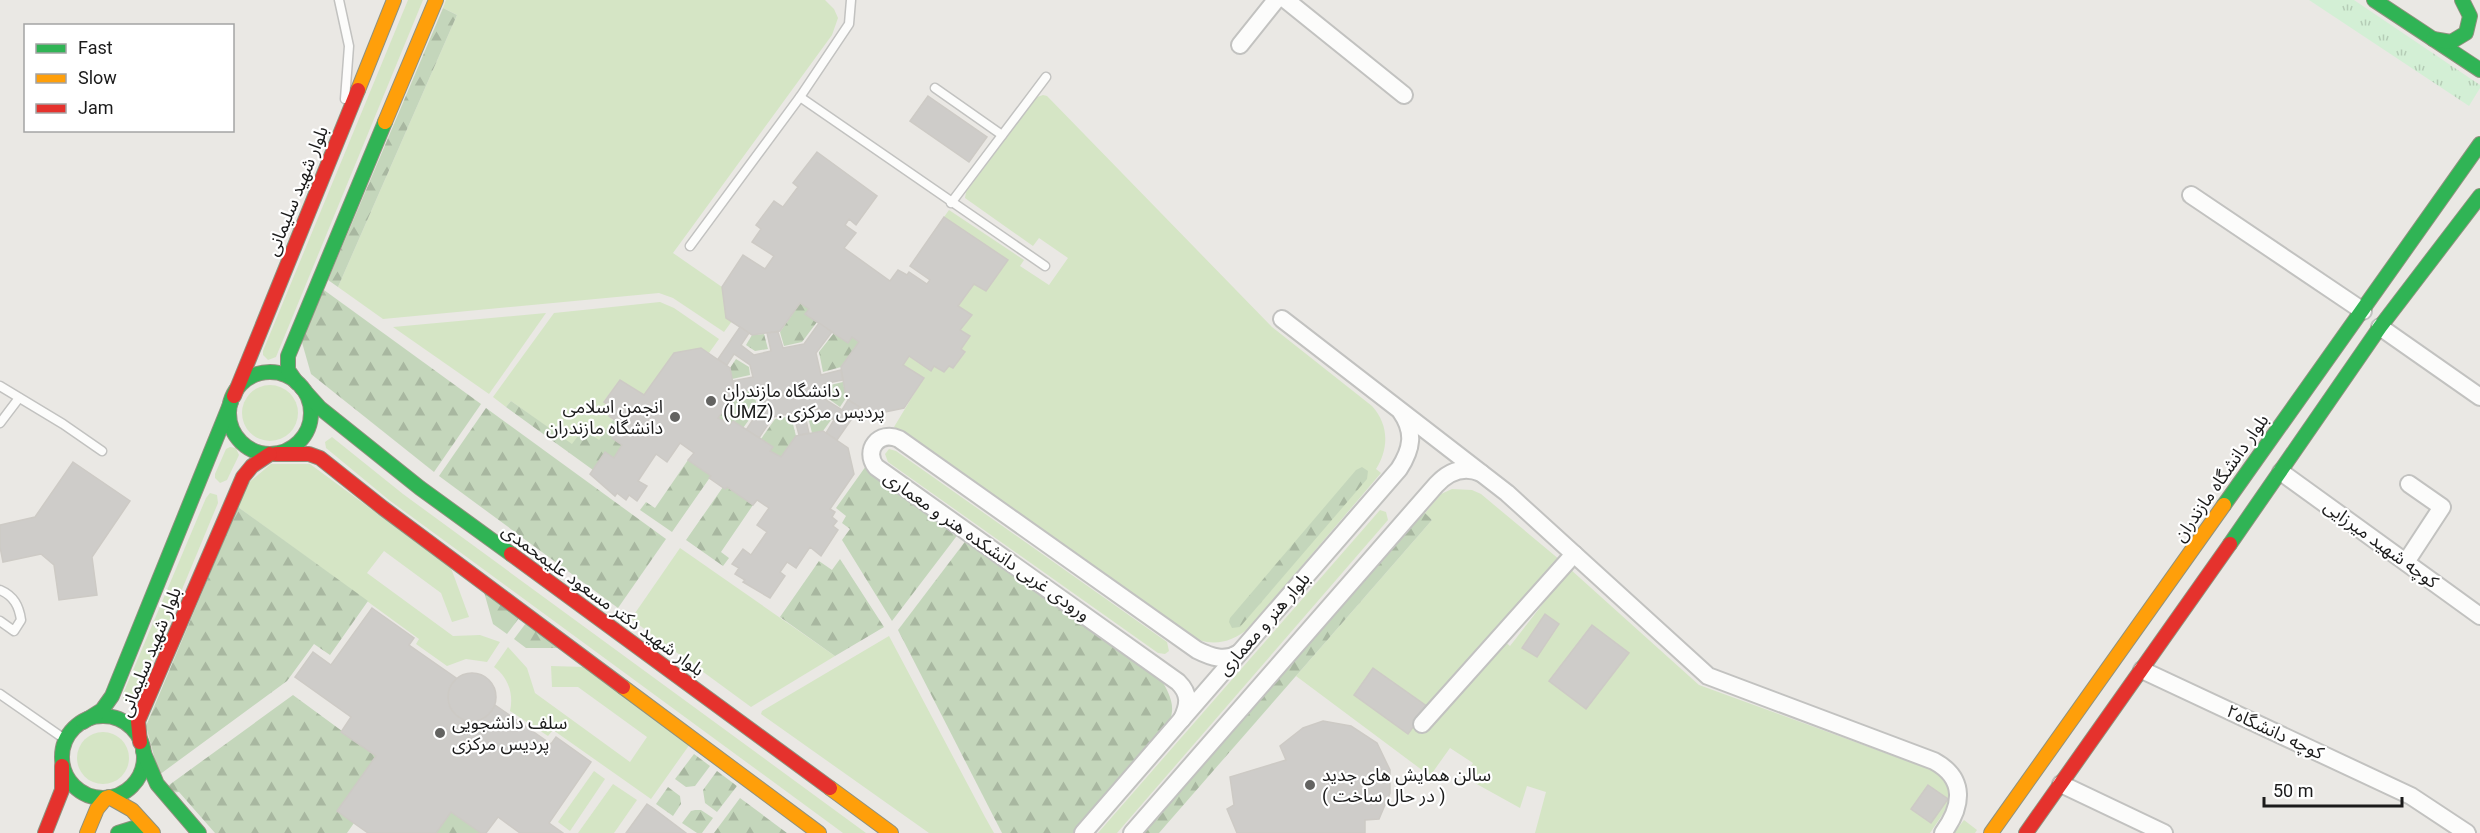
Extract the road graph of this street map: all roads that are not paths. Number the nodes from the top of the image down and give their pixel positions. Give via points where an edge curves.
1 (339, 0) edge
2 (394, 0) edge
3 (436, 0) edge
4 (851, 0) edge
5 (1276, 0) edge
6 (1286, 0) edge
7 (2374, 0) edge
8 (2462, 0) edge
9 (2433, 39) junction
10 (1240, 45) dead end
11 (2480, 70) edge
12 (1046, 77) dead end
13 (935, 88) dead end
14 (1404, 95) dead end
15 (800, 97) junction
16 (344, 123) junction
17 (1002, 135) junction
18 (2480, 144) edge
19 (2191, 195) dead end
20 (2480, 196) edge
21 (951, 203) junction
22 (690, 246) dead end
23 (1045, 266) dead end
24 (2362, 311) junction
25 (1282, 319) dead end
26 (2380, 327) junction
27 (299, 385) junction
28 (0, 386) edge
29 (2480, 397) edge
30 (19, 398) junction
31 (232, 399) junction
32 (1395, 405) junction
33 (0, 423) edge
34 (102, 451) dead end
35 (273, 454) junction
36 (2281, 472) junction
37 (1486, 476) junction
38 (2409, 484) dead end
39 (1574, 554) junction
40 (2406, 562) junction
41 (0, 590) edge
42 (2480, 616) edge
43 (0, 621) edge
44 (1239, 653) junction
45 (2142, 670) junction
46 (0, 694) edge
47 (1182, 719) junction
48 (83, 722) junction
49 (1422, 724) dead end
50 (66, 740) junction
51 (141, 745) junction
52 (62, 758) junction
53 (2061, 784) junction
54 (2017, 796) junction
55 (107, 798) junction
56 (2033, 827) edge
57 (45, 833) edge
58 (87, 833) edge
59 (118, 833) edge
60 (147, 833) edge
61 (153, 833) edge
62 (199, 833) edge
63 (819, 833) edge
64 (891, 833) edge
65 (1083, 833) edge
66 (1132, 833) edge
67 (1943, 833) edge
68 (1991, 833) edge
69 (2164, 833) edge
70 (2467, 833) edge

1 - 16 lane via 348,46
2 - 16 main road, بلوار شهید سلیمانی
3 - 27 main road via 288,356 288,370
4 - 15 lane via 849,24
5 - 10 street
6 - 14 street
7 - 9 main road
8 - 9 main road via 2470,16 2466,33 2451,42
9 - 11 main road
12 - 17 lane
13 - 17 lane
15 - 21 lane
15 - 22 lane
16 - 31 main road, بلوار شهید سلیمانی
17 - 21 lane
18 - 24 main road, بلوار دانشگاه مازندران
19 - 24 street
20 - 26 main road
21 - 23 lane
24 - 54 main road, بلوار دانشگاه مازندران
25 - 32 street
26 - 29 street
26 - 36 main road
27 - 31 main road via 280,374 262,374 245,381
27 - 35 main road via 310,404 308,428 298,443
27 - 64 main road, بلوار شهید دکتر مسعود علیمحمدی via 320,408 420,488
28 - 30 lane
30 - 33 lane
30 - 34 lane
31 - 35 main road via 230,420 238,437 252,449
31 - 48 main road, بلوار شهید سلیمانی via 112,696 102,710
32 - 37 street
32 - 44 street, بلوار هنر و معماری via 1410,429 1406,459
35 - 51 main road, بلوار شهید سلیمانی via 252,466 243,477 138,721
35 - 63 main road via 309,454 324,461 392,516
36 - 40 street, کوچه شهید میرزایی
36 - 45 main road
37 - 39 street
37 - 66 street via 1465,469 1441,480
38 - 40 street via 2442,507
39 - 49 street
39 - 67 street via 1708,676 1940,764 1953,777 1958,795 1956,813
40 - 42 street, کوچه شهید میرزایی
41 - 43 lane via 17,603 21,620 14,631
44 - 47 street, بلوار هنر و معماری
44 - 47 street, ورودی غربی دانشکده هنر و معماری via 1223,658 1197,650 899,439 888,436 873,445 871,456 876,467 1178,682 1188,700
45 - 53 main road
45 - 70 street, کوچه دانشگاه۲ via 2411,796
46 - 50 lane
47 - 65 street, بلوار هنر و معماری
48 - 50 main road
48 - 51 main road via 100,717 119,720 134,731
50 - 52 main road
51 - 55 main road via 143,765 135,782 121,794
51 - 62 main road via 157,784
52 - 55 main road via 74,786 90,796
52 - 57 main road via 62,790
53 - 56 main road
53 - 69 street
54 - 56 main road
54 - 68 main road, بلوار دانشگاه مازندران
55 - 58 main road via 97,809
55 - 61 main road via 132,810
59 - 60 main road via 134,828

